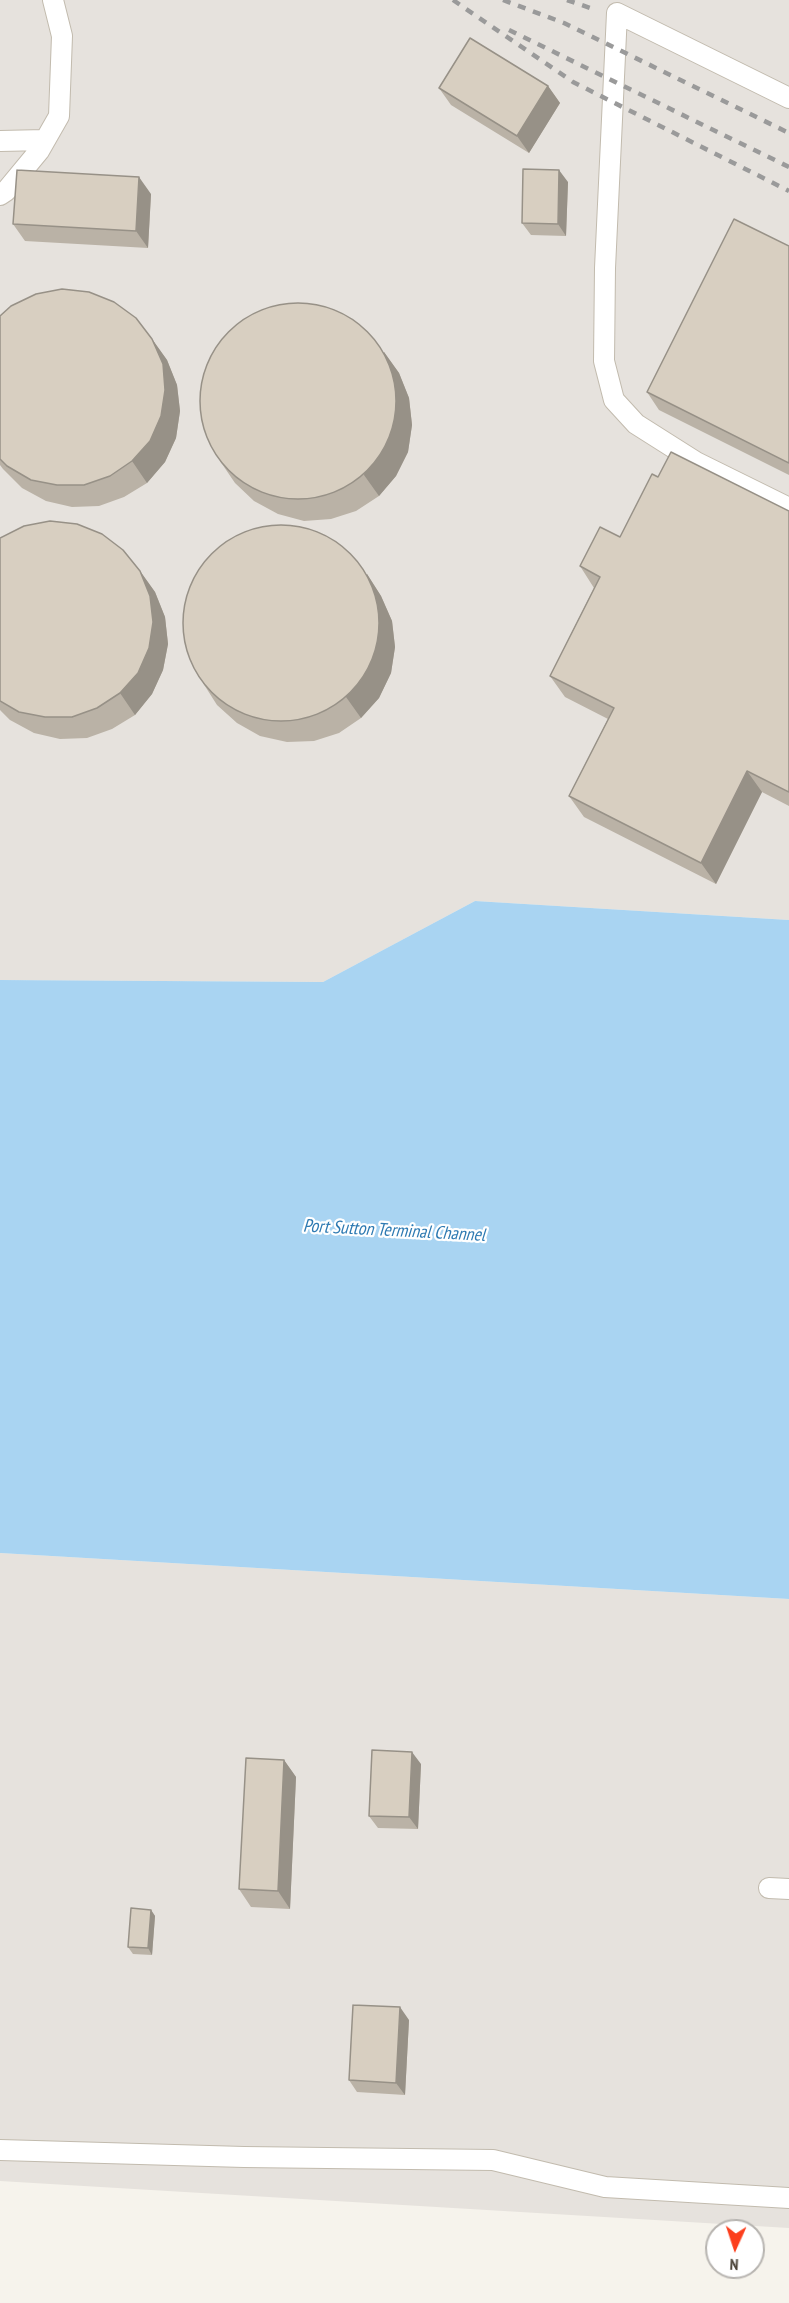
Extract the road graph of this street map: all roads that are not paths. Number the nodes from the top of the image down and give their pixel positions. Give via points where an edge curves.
1 (54, 0) edge
2 (789, 98) edge
3 (45, 140) junction
4 (0, 141) edge
5 (21, 174) junction
6 (0, 175) edge
7 (0, 195) edge
8 (789, 508) edge
9 (769, 1888) dead end
10 (789, 1889) edge
11 (0, 2150) edge
12 (789, 2198) edge

1 - 3 lane via 62,36 59,116
2 - 8 lane via 617,13 604,362 614,400 636,424 696,462
3 - 4 lane
3 - 5 lane
5 - 6 lane
5 - 7 lane
9 - 10 lane
11 - 12 lane via 493,2160 604,2187

